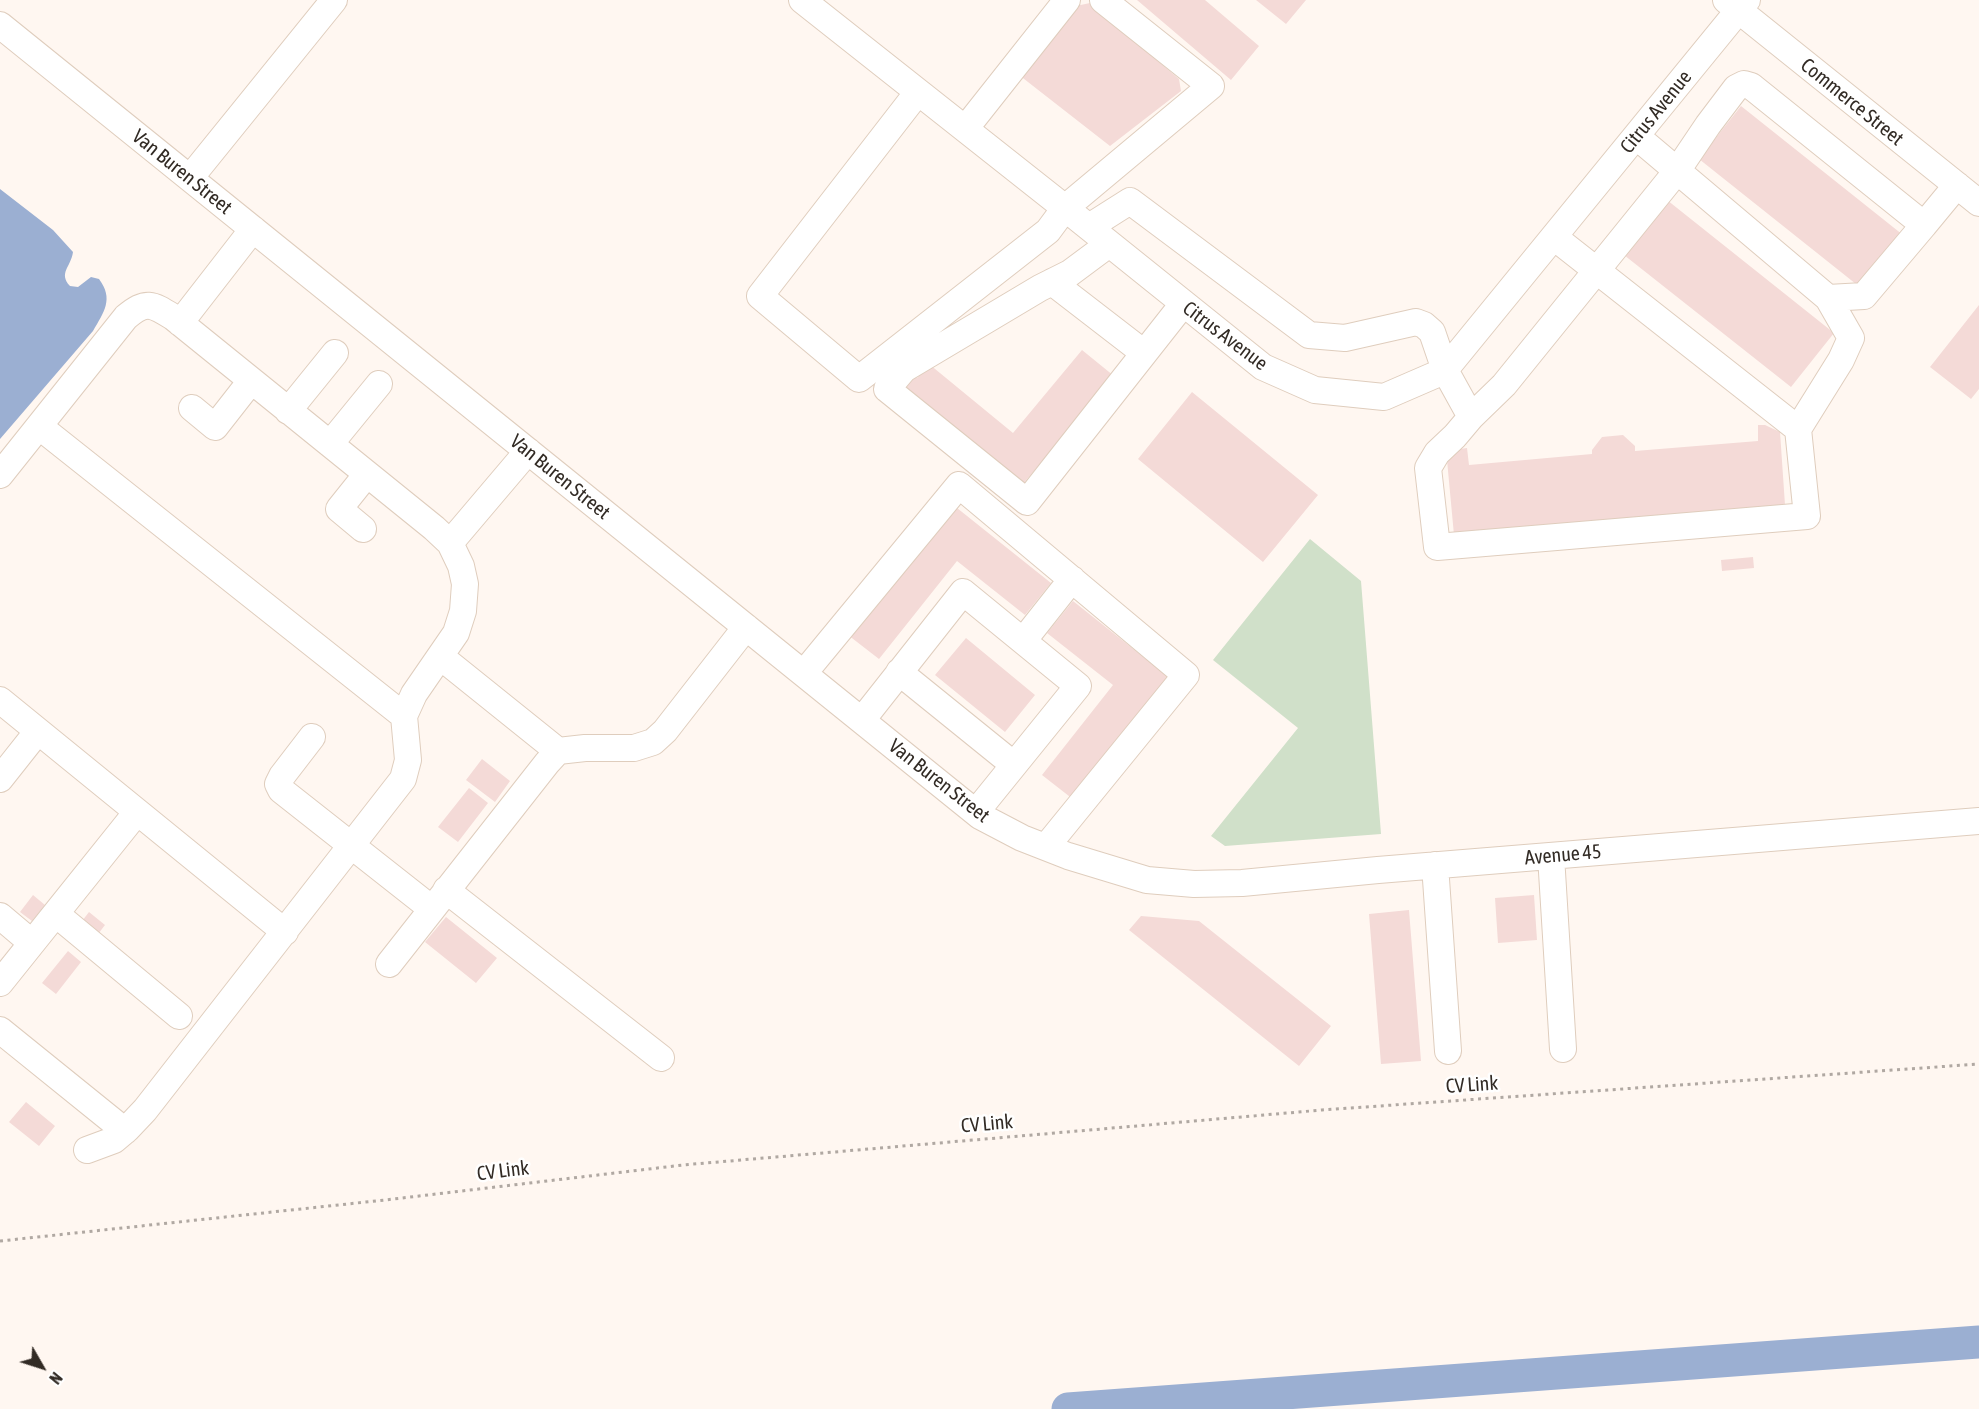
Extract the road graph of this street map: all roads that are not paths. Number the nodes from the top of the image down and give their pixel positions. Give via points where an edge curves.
1 (334, 0) edge
2 (802, 0) edge
3 (1067, 0) edge
4 (1103, 0) edge
5 (1738, 4) edge
6 (0, 25) edge
7 (918, 92) junction
8 (965, 129) junction
9 (1636, 136) junction
10 (1677, 171) junction
11 (190, 178) junction
12 (1957, 185) junction
13 (1979, 203) edge
14 (1065, 208) junction
15 (1924, 225) junction
16 (1089, 227) junction
17 (253, 229) junction
18 (1554, 237) junction
19 (1109, 244) junction
20 (1596, 270) junction
21 (1052, 282) junction
22 (1828, 298) junction
23 (1183, 304) junction
24 (180, 322) junction
25 (335, 354) dead end
26 (1144, 354) junction
27 (1445, 370) junction
28 (251, 381) junction
29 (379, 384) dead end
30 (192, 408) dead end
31 (288, 411) junction
32 (1471, 417) junction
33 (40, 427) junction
34 (1798, 429) junction
35 (330, 444) junction
36 (528, 451) junction
37 (367, 474) junction
38 (0, 476) edge
39 (363, 529) dead end
40 (450, 543) junction
41 (1072, 579) junction
42 (746, 627) junction
43 (1023, 641) junction
44 (441, 657) junction
45 (899, 672) junction
46 (804, 673) junction
47 (0, 700) edge
48 (404, 716) junction
49 (861, 720) junction
50 (38, 731) junction
51 (312, 737) dead end
52 (558, 752) junction
53 (1014, 765) junction
54 (0, 779) edge
55 (138, 812) junction
56 (976, 812) junction
57 (1979, 821) edge
58 (352, 846) junction
59 (1046, 847) junction
60 (1551, 856) junction
61 (1435, 865) junction
62 (1148, 880) joint
63 (439, 900) junction
64 (56, 914) junction
65 (0, 916) edge
66 (285, 932) junction
67 (32, 944) junction
68 (389, 964) dead end
69 (0, 983) edge
70 (179, 1016) dead end
71 (0, 1030) edge
72 (1563, 1049) dead end
73 (1448, 1051) dead end
74 (662, 1058) dead end
75 (125, 1131) junction
76 (87, 1150) dead end

1 - 11 street
2 - 7 street, Citrus Avenue
3 - 8 street
4 - 14 street via 1211,86
5 - 9 street, Citrus Avenue
5 - 12 street, Commerce Street
6 - 11 street, Van Buren Street
7 - 8 street, Citrus Avenue
7 - 14 street via 760,296 859,379 1048,231
8 - 14 street, Citrus Avenue
9 - 10 street
9 - 18 street, Citrus Avenue
10 - 15 street via 1736,88 1744,84
10 - 20 street
10 - 22 street
11 - 17 street, Van Buren Street
12 - 13 street, Commerce Street
12 - 15 street
14 - 16 street, Citrus Avenue
15 - 22 street via 1864,296
16 - 19 street, Citrus Avenue
16 - 27 street via 1130,201 1309,335 1345,338 1416,322 1431,332
17 - 24 street
17 - 36 street, Van Buren Street
18 - 20 street
18 - 27 street, Citrus Avenue
19 - 21 street
19 - 23 street, Citrus Avenue
20 - 32 street via 1504,385
20 - 34 street
21 - 26 street
21 - 26 street via 904,369 887,389 1027,502
22 - 34 street via 1851,338 1842,360
23 - 26 street
23 - 27 street, Citrus Avenue via 1263,368 1315,390 1384,397
24 - 28 street
24 - 33 street via 148,304 138,306 126,316
25 - 31 street
27 - 32 street
28 - 30 street via 215,427
28 - 31 street
29 - 35 street
31 - 35 street
32 - 34 street via 1428,468 1437,547 1807,516
33 - 38 street
33 - 48 street
35 - 37 street
36 - 40 street
36 - 42 street, Van Buren Street
37 - 39 street via 339,509
37 - 40 street
40 - 44 street via 462,566 463,610 456,633
41 - 43 street
41 - 46 street via 959,485
41 - 59 street via 1186,675
42 - 46 street, Van Buren Street
42 - 52 street via 653,742 634,748 585,747
43 - 45 street via 963,592
43 - 53 street via 1078,686
44 - 48 street via 414,694
44 - 52 street
45 - 49 street
45 - 53 street
46 - 49 street, Van Buren Street
47 - 50 street
48 - 58 street via 408,760 403,779
49 - 56 street, Van Buren Street
50 - 54 street
50 - 55 street
51 - 58 street via 278,784
52 - 63 street
53 - 56 street
55 - 64 street
55 - 66 street
56 - 59 street, Van Buren Street
57 - 60 street, Avenue 45
58 - 63 street
58 - 66 street
59 - 62 street, Van Buren Street
60 - 61 street, Avenue 45
60 - 72 street
61 - 62 street, Avenue 45 via 1242,884
61 - 73 street
63 - 68 street
63 - 74 street
64 - 67 street
64 - 70 street
65 - 67 street
66 - 75 street
67 - 69 street
71 - 75 street
75 - 76 street via 114,1140

